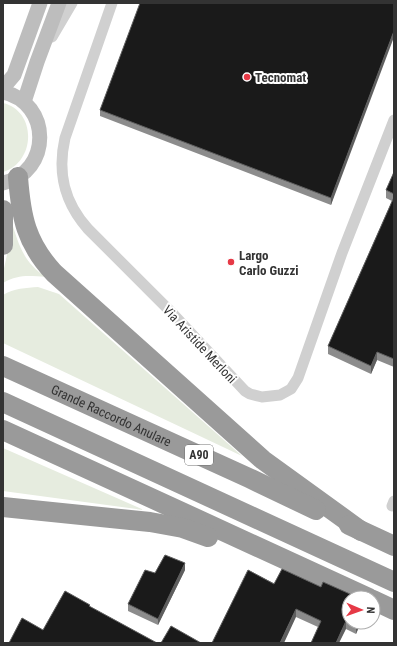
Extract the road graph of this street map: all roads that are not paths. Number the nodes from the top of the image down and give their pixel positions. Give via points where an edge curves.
1 (35, 3) edge
2 (40, 3) edge
3 (59, 3) edge
4 (72, 3) edge
5 (112, 3) edge
6 (24, 49) junction
7 (37, 62) junction
8 (3, 88) edge
9 (3, 92) edge
10 (24, 102) junction
11 (394, 120) edge
12 (10, 180) edge
13 (3, 210) edge
14 (3, 245) edge
15 (3, 366) edge
16 (3, 402) edge
17 (3, 430) edge
18 (3, 507) edge
19 (361, 531) junction
20 (394, 546) edge
21 (305, 569) junction
22 (394, 582) edge
23 (351, 590) edge
24 (381, 604) edge
25 (394, 610) edge

1 - 6 street
2 - 6 main road
3 - 7 main road
4 - 7 street
5 - 11 street, Via Aristide Merloni via 65,138 62,172 66,193 88,229 250,394 262,397 280,395 291,389 298,378 347,238
6 - 8 main road via 14,75
7 - 10 main road
9 - 10 main road via 12,94
10 - 12 main road via 37,120 40,138 32,164
12 - 19 highway via 37,253 54,273 263,460
13 - 14 highway
15 - 19 highway, Grande Raccordo Anulare / A90
16 - 22 highway, A90
17 - 21 highway
18 - 21 highway via 167,525 197,532 250,556
19 - 20 highway, Grande Raccordo Anulare / A90
21 - 23 highway
24 - 25 highway

